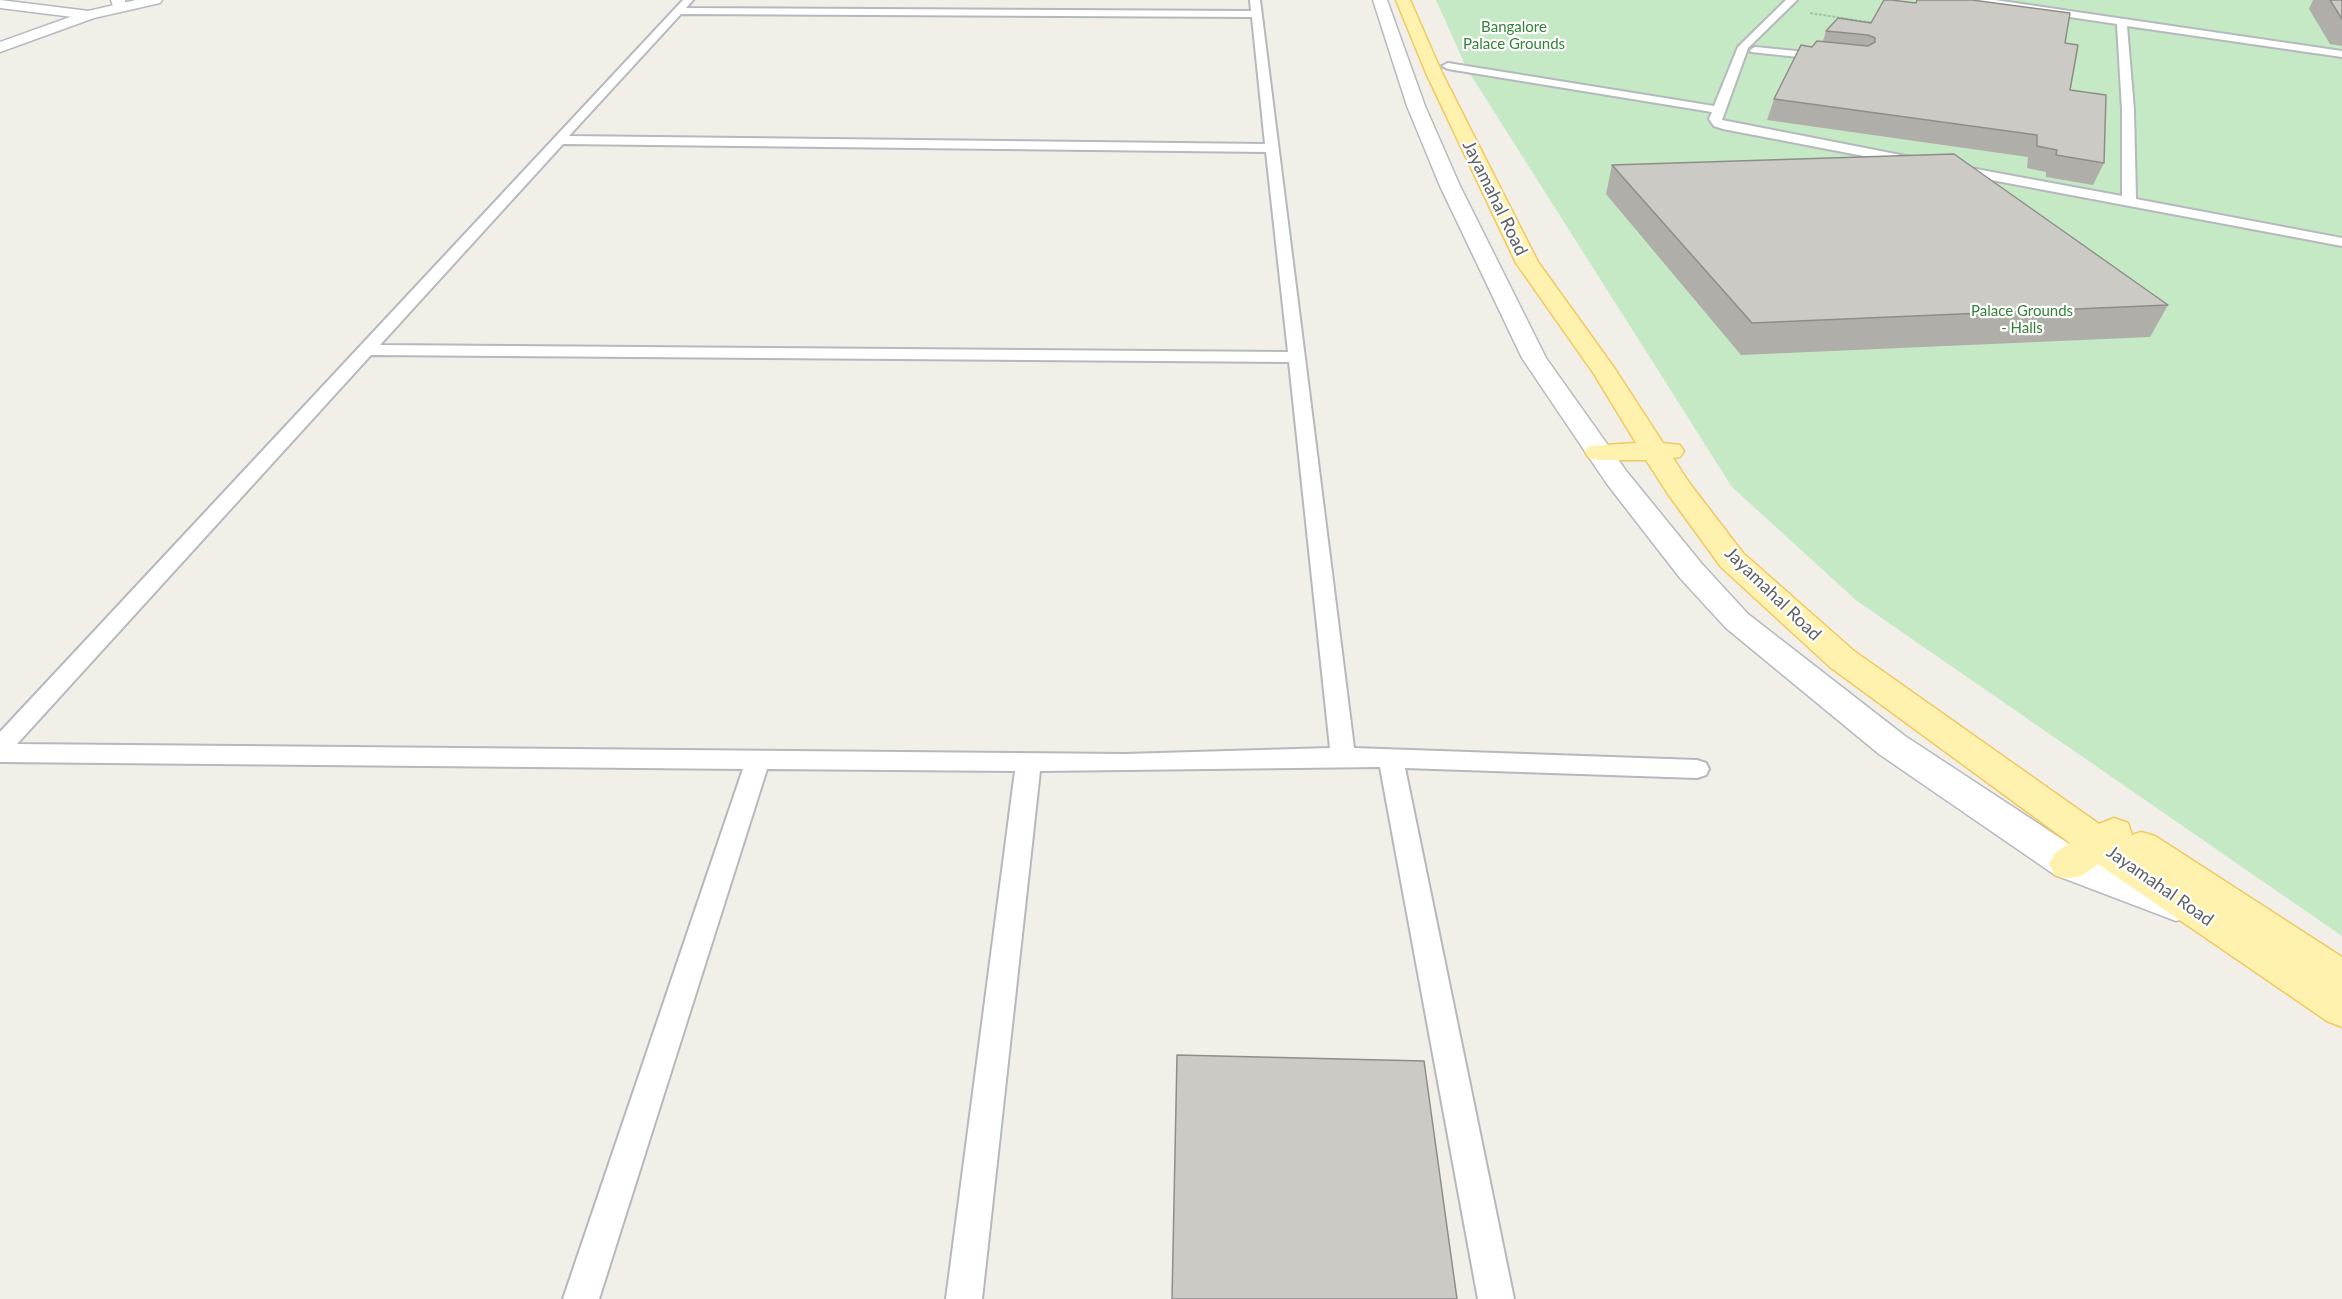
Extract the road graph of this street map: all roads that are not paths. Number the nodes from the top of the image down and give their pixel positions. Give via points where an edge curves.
1 (155, 0) edge
2 (1380, 0) edge
3 (1402, 0) edge
4 (1418, 0) edge
5 (1975, 0) edge
6 (1998, 0) edge
7 (16, 3) edge
8 (118, 3) edge
9 (0, 4) edge
10 (1797, 5) edge
11 (682, 6) edge
12 (1256, 7) edge
13 (89, 15) junction
14 (1769, 22) junction
15 (2122, 22) junction
16 (1782, 24) junction
17 (0, 47) edge
18 (1755, 50) junction
19 (2342, 52) edge
20 (1739, 57) junction
21 (1840, 58) edge
22 (1432, 59) junction
23 (1719, 110) junction
24 (559, 140) junction
25 (1272, 147) junction
26 (2128, 202) junction
27 (2342, 242) edge
28 (366, 350) junction
29 (1297, 357) junction
30 (1666, 451) junction
31 (1599, 452) junction
32 (0, 747) edge
33 (0, 753) edge
34 (1343, 757) junction
35 (1391, 759) junction
36 (758, 760) junction
37 (1029, 762) junction
38 (1697, 769) dead end
39 (2094, 846) junction
40 (2200, 915) joint
41 (2342, 979) edge
42 (2342, 1008) edge
43 (581, 1299) edge
44 (964, 1299) edge
45 (1496, 1299) edge

1 - 8 street
2 - 22 street
3 - 22 main road, Jayamahal Road
4 - 22 main road, Jayamahal Road
5 - 15 lane
6 - 19 lane
7 - 9 street
7 - 13 street
8 - 13 street
10 - 14 lane
10 - 16 lane
11 - 12 lane
11 - 24 lane
12 - 25 lane
13 - 17 street
14 - 16 lane
14 - 20 lane via 1743,47
15 - 19 lane
15 - 26 lane via 2128,110
16 - 18 lane
18 - 20 lane
18 - 21 lane
20 - 23 lane
22 - 23 lane
22 - 30 main road, Jayamahal Road via 1550,267
22 - 31 street via 1416,106 1450,186 1534,358
23 - 26 lane via 1715,119 1727,126
24 - 25 lane
24 - 28 lane
25 - 29 lane
26 - 27 lane
28 - 29 lane
28 - 32 lane
29 - 34 lane
30 - 31 main road
30 - 39 main road, Jayamahal Road via 1772,574
31 - 39 street via 1691,570 1737,621 1892,745
33 - 36 lane
34 - 35 lane
34 - 37 lane
35 - 38 lane
35 - 45 lane
36 - 37 lane
36 - 43 lane
37 - 44 lane
39 - 40 street
39 - 41 main road, Jayamahal Road
40 - 42 main road, Jayamahal Road

